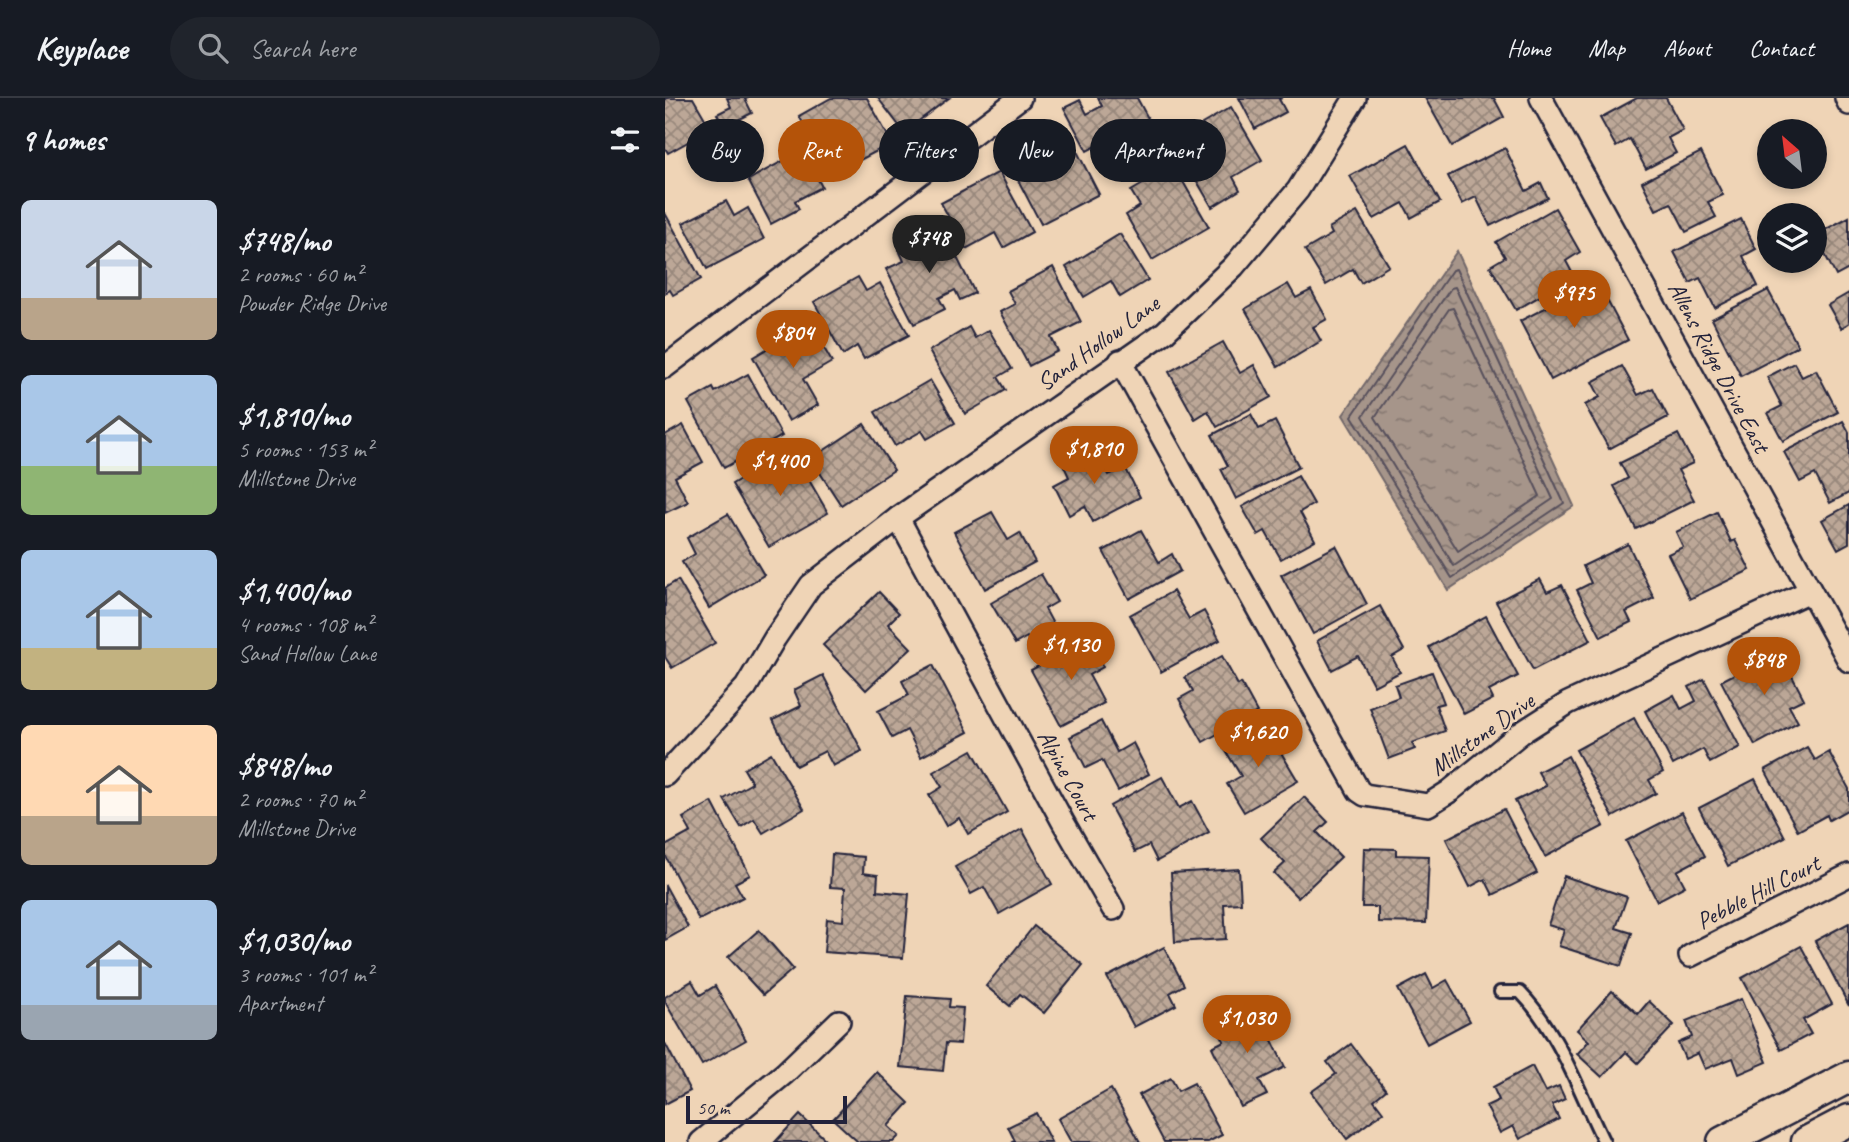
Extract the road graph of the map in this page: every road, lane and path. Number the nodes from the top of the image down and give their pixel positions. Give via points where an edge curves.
1 (1020, 98) edge
2 (1355, 98) edge
3 (1541, 98) edge
4 (1846, 98) edge
5 (1849, 104) edge
6 (1120, 361) junction
7 (665, 367) edge
8 (898, 518) junction
9 (1810, 591) junction
10 (1849, 661) edge
11 (665, 775) edge
12 (1849, 875) edge
13 (1113, 909) dead end
14 (1690, 956) dead end
15 (1500, 992) dead end
16 (839, 1021) dead end
17 (1849, 1077) edge
18 (1849, 1120) edge
19 (701, 1142) edge
20 (1604, 1142) edge
21 (1723, 1142) edge
22 (1807, 1142) edge

1 - 7 street
2 - 6 street, Sand Hollow Lane via 1298,190 1234,266 1165,332
3 - 9 street, Allens Ridge Drive East
4 - 5 street
6 - 8 street, Sand Hollow Lane
6 - 9 street, Millstone Drive via 1365,795 1428,805 1521,733 1568,704
8 - 11 street, Sand Hollow Lane via 811,585 746,687
8 - 13 street, Alpine Court
9 - 10 street, Allens Ridge Drive East
12 - 14 street, Pebble Hill Court
15 - 20 lane via 1520,992 1531,1004 1558,1046
16 - 19 street
17 - 21 main road
18 - 22 main road

